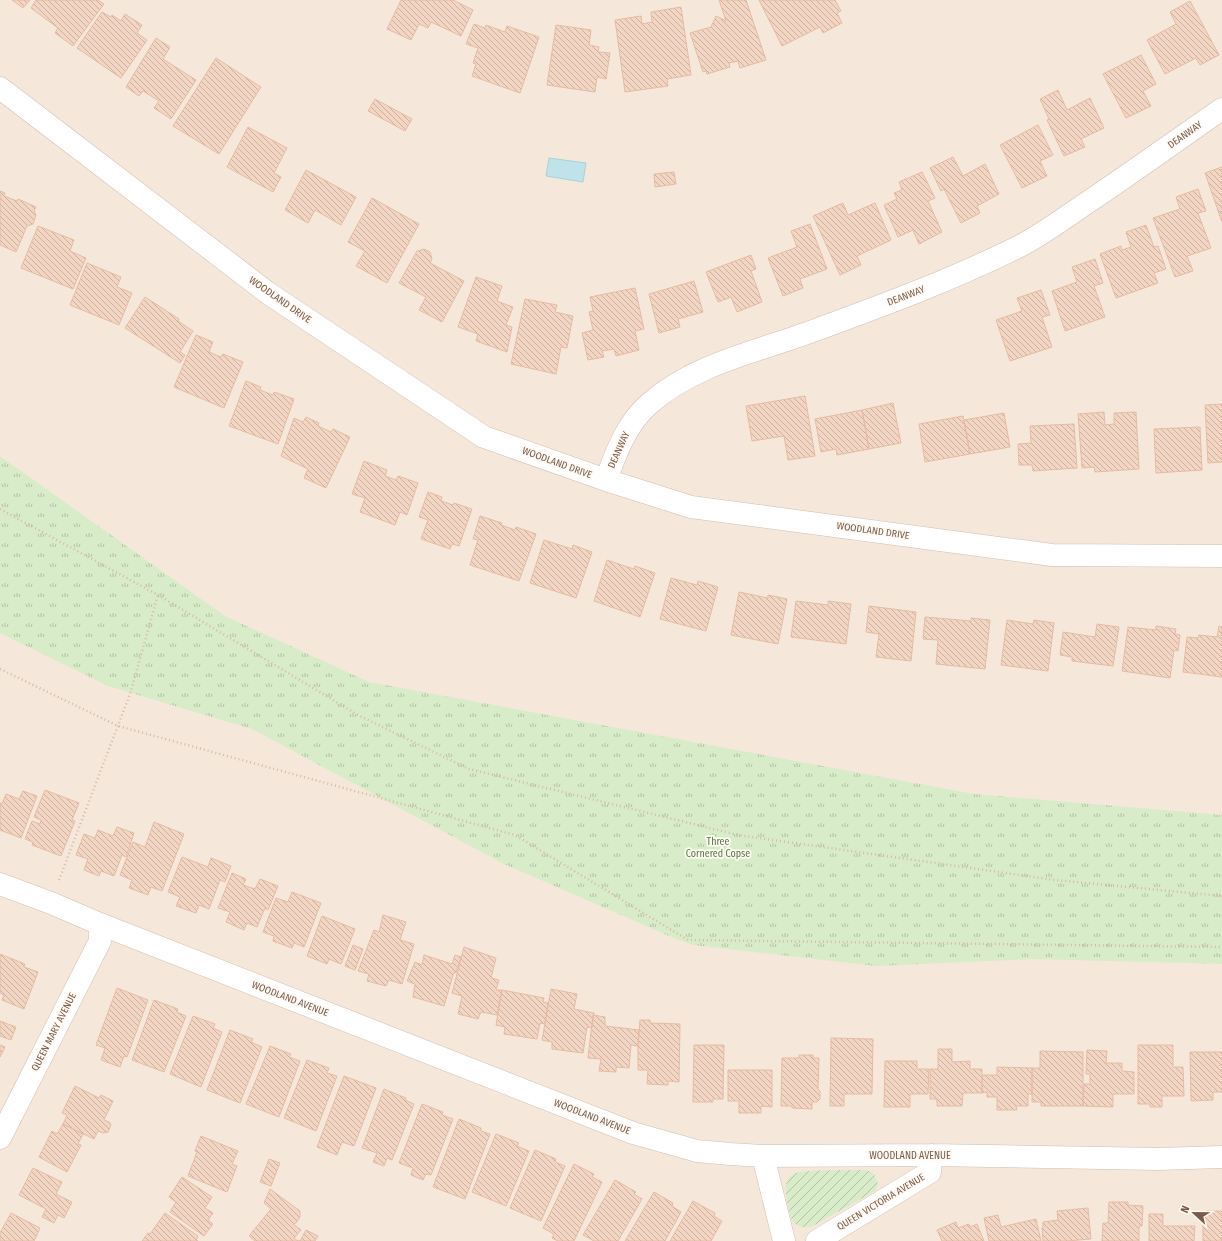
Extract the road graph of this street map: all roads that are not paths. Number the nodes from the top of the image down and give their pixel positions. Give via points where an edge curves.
1 (0, 88) edge
2 (1222, 109) edge
3 (606, 480) junction
4 (1222, 556) edge
5 (0, 884) edge
6 (100, 924) junction
7 (0, 1138) edge
8 (931, 1155) junction
9 (763, 1156) junction
10 (1222, 1158) edge
11 (784, 1241) edge
12 (816, 1241) edge

1 - 3 street, WOODLAND DRIVE via 268,293 484,437
2 - 3 street, DEANWAY via 1022,245 917,292 711,367 674,384 637,416 622,440
3 - 4 street, WOODLAND DRIVE via 691,506 1052,555
5 - 6 street, WOODLAND AVENUE
6 - 7 street, QUEEN MARY AVENUE via 100,941
6 - 9 street, WOODLAND AVENUE via 633,1133 697,1151
8 - 9 street, WOODLAND AVENUE
8 - 10 street, WOODLAND AVENUE
8 - 12 street, QUEEN VICTORIA AVENUE via 930,1172
9 - 11 street

